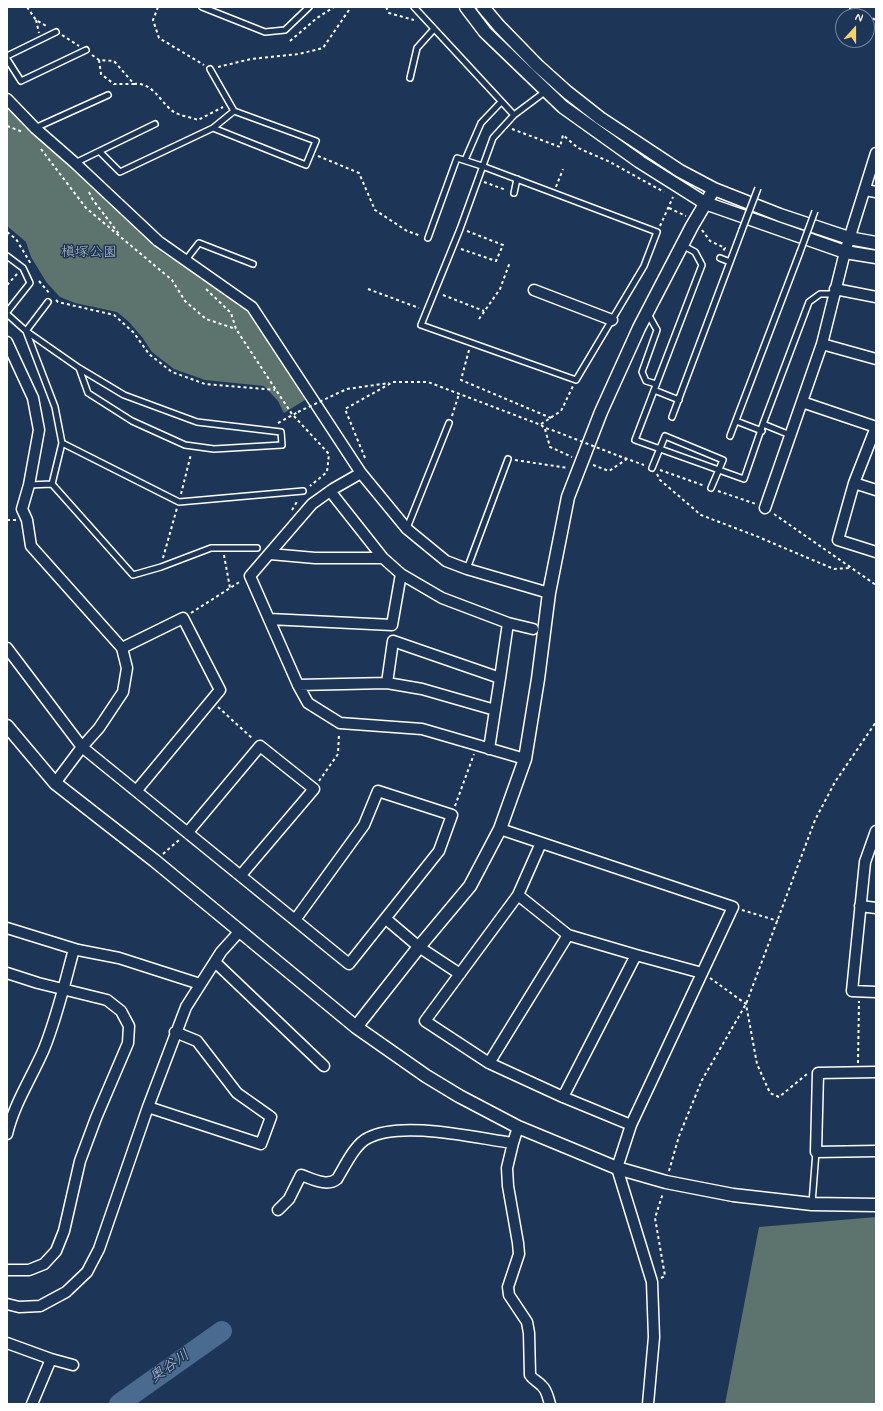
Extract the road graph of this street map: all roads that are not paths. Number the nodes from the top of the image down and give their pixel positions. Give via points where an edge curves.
1 (202, 7) edge
2 (309, 7) edge
3 (414, 7) edge
4 (466, 7) edge
5 (483, 7) edge
6 (432, 31) junction
7 (56, 32) road end
8 (86, 50) road end
9 (7, 58) edge
10 (210, 69) road end
11 (410, 78) dead end
12 (546, 90) junction
13 (108, 95) dead end
14 (7, 99) edge
15 (501, 102) junction
16 (234, 111) junction
17 (514, 115) junction
18 (155, 124) dead end
19 (35, 128) junction
20 (213, 128) junction
21 (100, 152) junction
22 (876, 153) edge
23 (465, 160) junction
24 (76, 163) junction
25 (482, 166) junction
26 (517, 179) junction
27 (758, 188) dead end
28 (714, 189) junction
29 (865, 190) junction
30 (876, 192) edge
31 (514, 193) road end
32 (705, 203) junction
33 (815, 212) dead end
34 (428, 238) road end
35 (849, 238) junction
36 (876, 243) edge
37 (682, 245) junction
38 (845, 252) junction
39 (7, 256) edge
40 (876, 257) edge
41 (720, 258) road end
42 (185, 260) junction
43 (730, 262) junction
44 (253, 264) dead end
45 (534, 290) dead end
46 (835, 292) junction
47 (876, 298) edge
48 (48, 302) dead end
49 (7, 313) edge
50 (647, 313) junction
51 (612, 320) junction
52 (26, 331) junction
53 (7, 342) edge
54 (822, 344) junction
55 (876, 359) edge
56 (79, 368) junction
57 (656, 384) junction
58 (654, 390) junction
59 (679, 400) junction
60 (802, 402) junction
61 (672, 417) dead end
62 (736, 420) junction
63 (449, 424) road end
64 (763, 424) junction
65 (876, 427) edge
66 (762, 431) junction
67 (790, 435) junction
68 (730, 436) dead end
69 (62, 443) junction
70 (660, 449) junction
71 (508, 460) road end
72 (652, 468) road end
73 (719, 470) junction
74 (361, 473) junction
75 (854, 483) junction
76 (52, 484) junction
77 (29, 485) junction
78 (711, 488) road end
79 (876, 490) edge
80 (303, 491) dead end
81 (330, 492) junction
82 (765, 508) road end
83 (407, 529) junction
84 (257, 548) dead end
85 (876, 552) edge
86 (270, 554) junction
87 (383, 558) junction
88 (467, 569) junction
89 (401, 574) junction
90 (549, 593) junction
91 (269, 619) junction
92 (508, 623) junction
93 (392, 625) junction
94 (533, 629) dead end
95 (393, 641) junction
96 (7, 648) edge
97 (122, 648) junction
98 (500, 678) junction
99 (387, 683) junction
100 (298, 685) junction
101 (495, 710) junction
102 (7, 726) edge
103 (82, 747) junction
104 (489, 749) junction
105 (525, 759) junction
106 (55, 783) junction
107 (137, 790) junction
108 (500, 829) junction
109 (876, 831) edge
110 (188, 832) junction
111 (541, 843) junction
112 (241, 875) junction
113 (518, 895) junction
114 (860, 906) junction
115 (876, 908) edge
116 (386, 919) junction
117 (295, 920) junction
118 (7, 928) edge
119 (239, 932) junction
120 (568, 935) junction
121 (419, 948) junction
122 (74, 949) junction
123 (636, 955) junction
124 (215, 962) junction
125 (7, 973) edge
126 (702, 973) junction
127 (460, 974) junction
128 (200, 984) junction
129 (63, 990) junction
130 (876, 992) edge
131 (356, 1027) junction
132 (175, 1032) junction
133 (489, 1063) junction
134 (324, 1066) dead end
135 (876, 1072) edge
136 (563, 1096) junction
137 (148, 1107) junction
138 (631, 1125) junction
139 (518, 1127) junction
140 (7, 1134) edge
141 (512, 1143) junction
142 (876, 1151) edge
143 (816, 1152) junction
144 (617, 1168) junction
145 (812, 1204) junction
146 (876, 1205) edge
147 (278, 1210) dead end
148 (7, 1270) edge
149 (7, 1304) edge
150 (7, 1343) edge
151 (51, 1359) junction
152 (73, 1365) dead end
153 (32, 1404) edge
154 (550, 1404) edge
155 (648, 1404) edge

1 - 2 lane via 265,32 286,30
3 - 6 lane
4 - 12 street via 485,32
5 - 28 street via 537,65 600,118 680,171
6 - 11 lane via 417,48
6 - 15 lane
7 - 9 lane
8 - 9 lane via 21,81
10 - 16 lane
12 - 17 lane
12 - 32 street via 563,107 640,162
13 - 19 lane
14 - 19 street
15 - 17 lane
15 - 23 lane via 481,123
16 - 20 lane
16 - 20 lane via 316,141 306,165
17 - 25 lane via 493,138
18 - 21 lane
19 - 24 street
20 - 21 lane via 120,172
21 - 24 lane
22 - 29 street
23 - 25 lane
23 - 34 lane via 457,158
24 - 42 street via 158,241
25 - 26 lane
25 - 51 lane via 460,229 421,325 576,380
26 - 31 lane
26 - 51 lane via 657,232 644,266
27 - 43 lane, bridge
28 - 32 street
28 - 35 street
29 - 30 street
29 - 35 street
32 - 37 street
32 - 38 street
33 - 62 lane, bridge
35 - 36 street
35 - 38 street
37 - 50 street
37 - 57 lane via 694,252 702,265
38 - 40 street
38 - 46 street
39 - 49 lane via 23,268 30,283
41 - 43 lane
42 - 44 lane via 199,243
42 - 74 street via 252,307
43 - 59 lane
45 - 51 street
46 - 47 street
46 - 54 street
46 - 64 lane via 820,294 809,302
48 - 52 lane
49 - 52 lane
50 - 57 lane via 657,330 642,372 646,381
50 - 90 street via 601,412 568,498
52 - 56 lane
52 - 69 lane via 55,407
53 - 77 street via 33,398 39,430
54 - 55 street
54 - 60 street
56 - 56 lane via 88,393 132,421 185,445 214,449 282,445 281,432 197,422 124,395
57 - 58 lane
58 - 59 lane
58 - 70 lane via 635,440
59 - 61 lane
60 - 65 street
60 - 67 street
62 - 66 lane
62 - 68 lane
63 - 83 lane
64 - 66 lane
64 - 67 lane
65 - 75 street
66 - 73 lane via 744,479
67 - 82 street
69 - 76 lane
69 - 80 lane via 179,502
70 - 72 lane
70 - 73 lane
70 - 73 lane via 664,436 723,460
71 - 88 lane
73 - 78 lane
74 - 81 street
74 - 83 street
75 - 79 street
75 - 85 street via 838,540
76 - 77 lane
76 - 84 lane via 133,575 211,548
77 - 97 street via 22,509 27,520 31,546
81 - 86 street via 312,504
81 - 87 street
83 - 88 street via 446,561
86 - 87 street via 315,558
86 - 91 street via 250,576
87 - 89 street
88 - 90 street
89 - 92 street via 442,598
89 - 93 street
90 - 105 street
91 - 93 street
91 - 100 street
92 - 94 street
92 - 98 street
93 - 95 street
95 - 98 street
95 - 99 street
96 - 103 street
97 - 103 street via 127,668 123,692 99,728
97 - 107 street via 183,618 220,690
98 - 101 street
99 - 100 street
99 - 101 street via 422,689
100 - 104 street via 308,703 340,723 422,729
101 - 104 street
102 - 106 street
103 - 106 street
103 - 107 street
104 - 105 street
105 - 108 street
106 - 119 street via 155,861
107 - 110 street
108 - 111 street
108 - 121 street via 470,886
109 - 114 street via 865,862
110 - 112 street
110 - 112 street via 260,746 314,789
111 - 113 street
111 - 126 street via 733,907
112 - 117 street
113 - 120 street
113 - 127 street
114 - 115 street
114 - 130 street via 852,991
116 - 117 street via 349,964
116 - 117 street via 439,851 452,815 378,791 364,825
116 - 121 street
118 - 122 street
119 - 124 street
119 - 131 street
120 - 123 street
120 - 133 street
121 - 127 street
121 - 131 street
122 - 128 street via 119,958
122 - 129 street
123 - 126 street
123 - 136 street
124 - 128 street
124 - 134 street
125 - 129 street
126 - 138 street
127 - 133 street via 425,1021
128 - 132 street
129 - 140 street via 44,1049 21,1096
129 - 148 street via 107,1000 121,1011 129,1026 128,1043 80,1161 64,1231 56,1251 44,1264 29,1270
131 - 139 street via 426,1076
132 - 137 street
132 - 137 street via 197,1041 237,1093 271,1117 261,1144
133 - 136 street
135 - 143 street via 818,1073
136 - 138 street
137 - 149 street via 100,1249 87,1272 66,1292 40,1306 20,1307
138 - 144 street
139 - 141 street
139 - 144 street
141 - 147 street via 422,1130 382,1133 359,1144 333,1182 326,1183 301,1175 289,1199
141 - 154 street via 507,1174 519,1254 508,1287 509,1295 527,1322 530,1375 543,1386
142 - 143 street
143 - 145 lane
144 - 145 street via 674,1184 733,1195
144 - 155 street via 652,1282 654,1337
145 - 146 street
150 - 151 street
151 - 152 street
151 - 153 street

